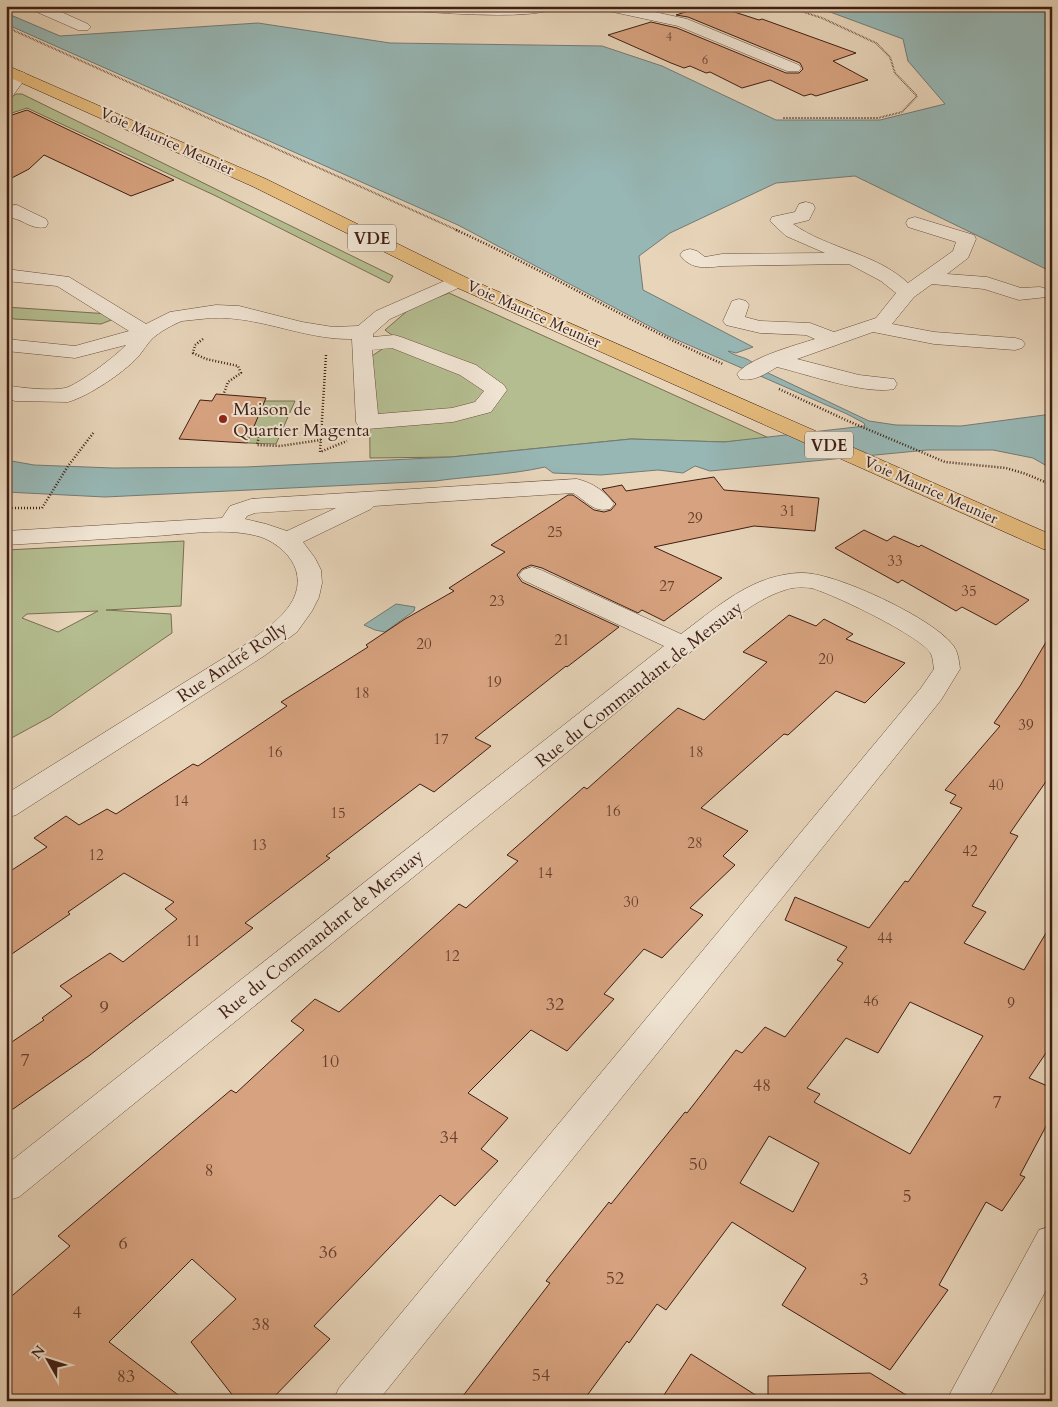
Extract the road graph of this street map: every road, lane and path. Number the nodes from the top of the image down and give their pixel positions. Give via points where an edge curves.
1 (35, 6) edge
2 (403, 6) edge
3 (549, 6) edge
4 (604, 6) edge
5 (785, 6) edge
6 (6, 27) edge
7 (83, 28) dead end
8 (793, 68) dead end
9 (11, 72) edge
10 (6, 94) edge
11 (783, 118) dead end
12 (806, 208) dead end
13 (6, 212) edge
14 (39, 223) dead end
15 (915, 223) dead end
16 (690, 255) dead end
17 (855, 259) junction
18 (6, 275) edge
19 (930, 278) junction
20 (458, 281) junction
21 (907, 293) junction
22 (1040, 294) dead end
23 (739, 305) dead end
24 (872, 326) junction
25 (146, 333) junction
26 (206, 336) dead end
27 (362, 338) junction
28 (835, 340) junction
29 (1016, 344) dead end
30 (6, 345) edge
31 (326, 346) dead end
32 (774, 360) junction
33 (748, 374) junction
34 (886, 384) dead end
35 (6, 392) edge
36 (224, 392) dead end
37 (94, 432) dead end
38 (251, 432) dead end
39 (1052, 485) edge
40 (374, 499) junction
41 (602, 504) dead end
42 (6, 508) edge
43 (229, 526) junction
44 (6, 538) edge
45 (286, 542) junction
46 (1052, 544) edge
47 (532, 575) dead end
48 (683, 645) junction
49 (6, 808) edge
50 (6, 1186) edge
51 (1052, 1242) edge
52 (353, 1401) edge
53 (966, 1401) edge

1 - 7 street
2 - 3 street via 507,11
4 - 8 street via 682,22
5 - 11 path via 822,18 876,43 890,57 895,73 917,96 902,112 878,118
6 - 33 path via 485,242 686,348
9 - 10 street
9 - 20 main road, Voie Maurice Meunier / VDE via 260,183
12 - 17 street via 802,216 779,222 789,232
13 - 14 street via 17,211
15 - 19 street via 968,239 961,254
16 - 17 street via 702,263
17 - 21 street via 896,281
18 - 25 street via 62,281
19 - 21 street
19 - 22 street via 988,283 1019,294
20 - 27 street via 383,314
20 - 46 main road, Voie Maurice Meunier / VDE
21 - 24 street via 882,322
23 - 28 street via 733,321 760,327 810,328
24 - 28 street
24 - 29 street via 934,338
25 - 27 street via 177,316 216,311 239,312 302,328
25 - 30 street via 75,352
25 - 35 street via 130,353 87,386 68,395
26 - 36 path via 195,346 193,353 238,366 240,373 228,382
27 - 27 street via 367,422 453,415 483,407 496,390 468,370 394,341
28 - 32 street
31 - 38 path via 321,440 257,446 260,431
32 - 33 street
32 - 34 street via 859,381
33 - 39 path via 928,455 962,466 1000,467
37 - 42 path via 42,508
40 - 41 street via 577,486
40 - 43 street via 251,506 238,511
40 - 45 street
43 - 44 street, Rue André Rolly
43 - 45 street, Rue André Rolly via 247,526
45 - 49 street, Rue André Rolly via 304,560 309,573 304,601 291,622 255,650
47 - 48 street
48 - 50 street, Rue du Commandant de Mersuay
48 - 52 street, Rue du Commandant de Mersuay via 776,584 792,580 814,581 835,587 922,632 943,651 947,669 932,694
51 - 53 street

